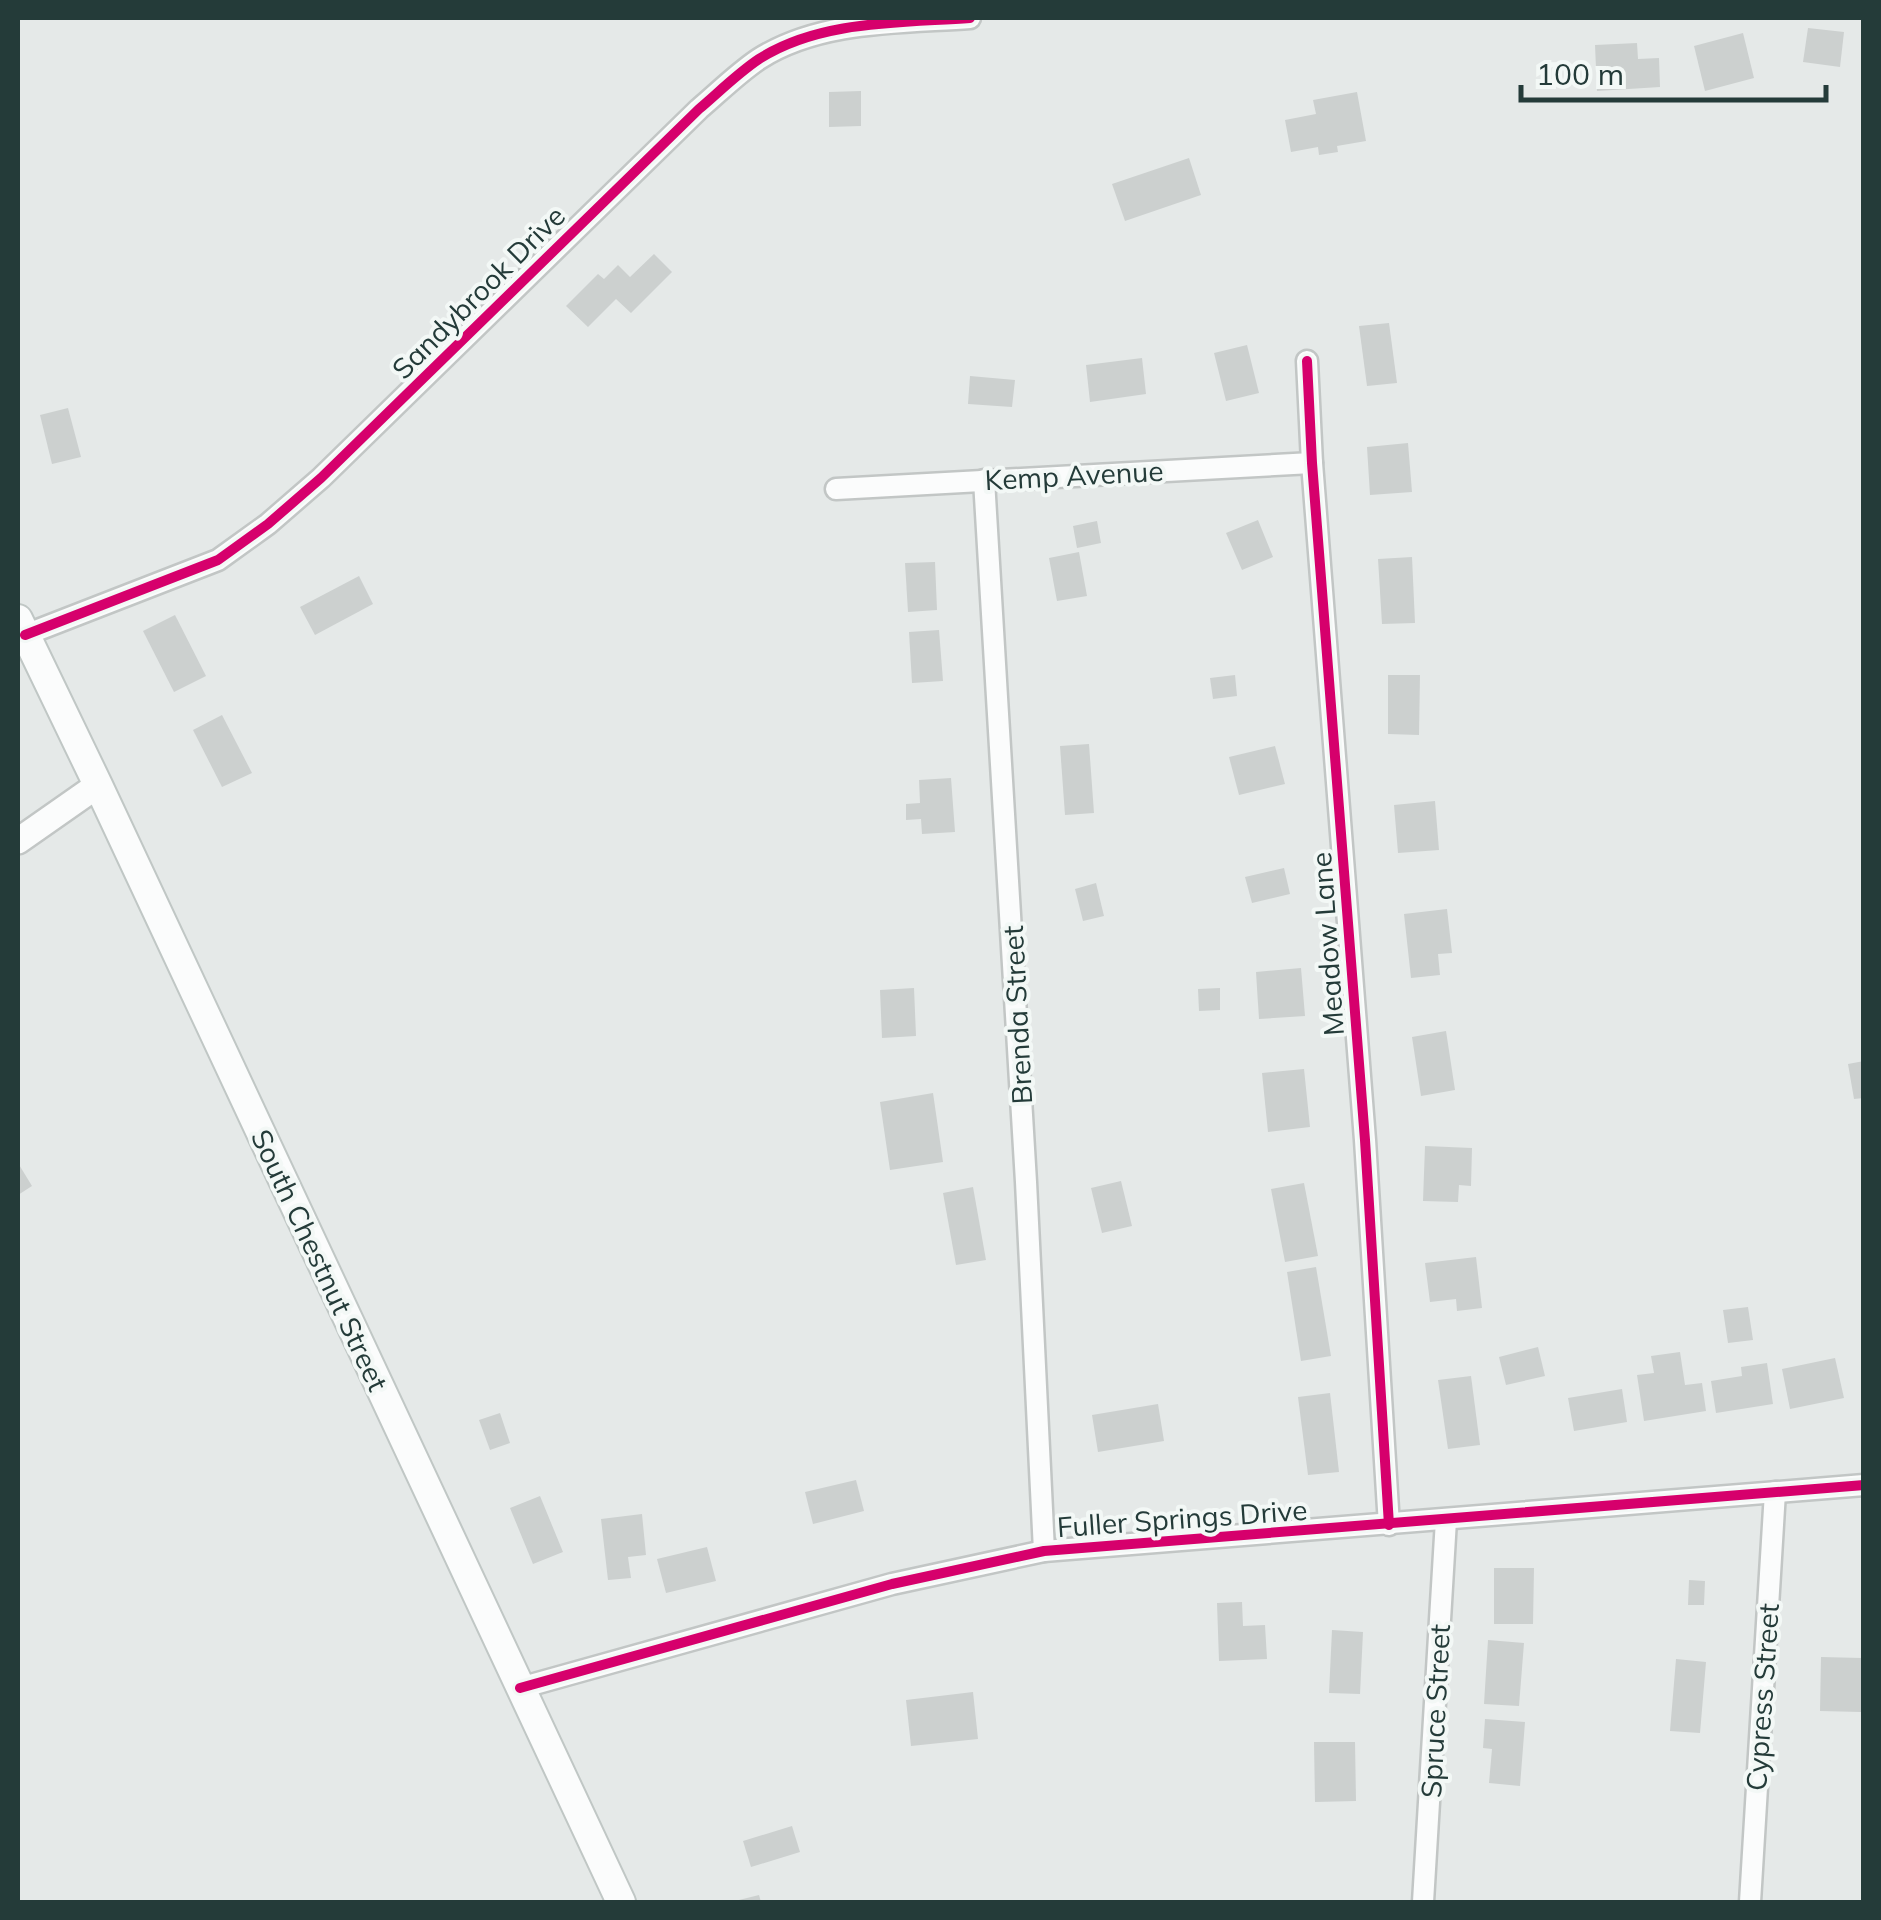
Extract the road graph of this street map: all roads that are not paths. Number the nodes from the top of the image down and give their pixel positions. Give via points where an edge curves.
1 (970, 18) edge
2 (1307, 361) dead end
3 (1312, 463) junction
4 (984, 480) junction
5 (836, 488) dead end
6 (21, 627) edge
7 (98, 785) junction
8 (18, 841) edge
9 (1864, 1485) edge
10 (1775, 1492) junction
11 (1446, 1520) junction
12 (1389, 1524) junction
13 (1044, 1551) junction
14 (520, 1688) junction
15 (620, 1902) edge
16 (1423, 1902) edge
17 (1750, 1902) edge

1 - 6 street, Sandybrook Drive via 821,32 758,60 700,108 268,524 218,560
2 - 3 street, Meadow Lane
3 - 4 street, Kemp Avenue
3 - 12 street, Meadow Lane
4 - 5 street, Kemp Avenue
4 - 13 street, Brenda Street
6 - 7 main road, South Chestnut Street
7 - 8 street
7 - 14 main road, South Chestnut Street
9 - 10 street, Fuller Springs Drive
10 - 11 street, Fuller Springs Drive
10 - 17 street, Cypress Street
11 - 12 street, Fuller Springs Drive
11 - 16 street, Spruce Street
12 - 13 street, Fuller Springs Drive
13 - 14 street, Fuller Springs Drive via 892,1584
14 - 15 main road, South Chestnut Street

